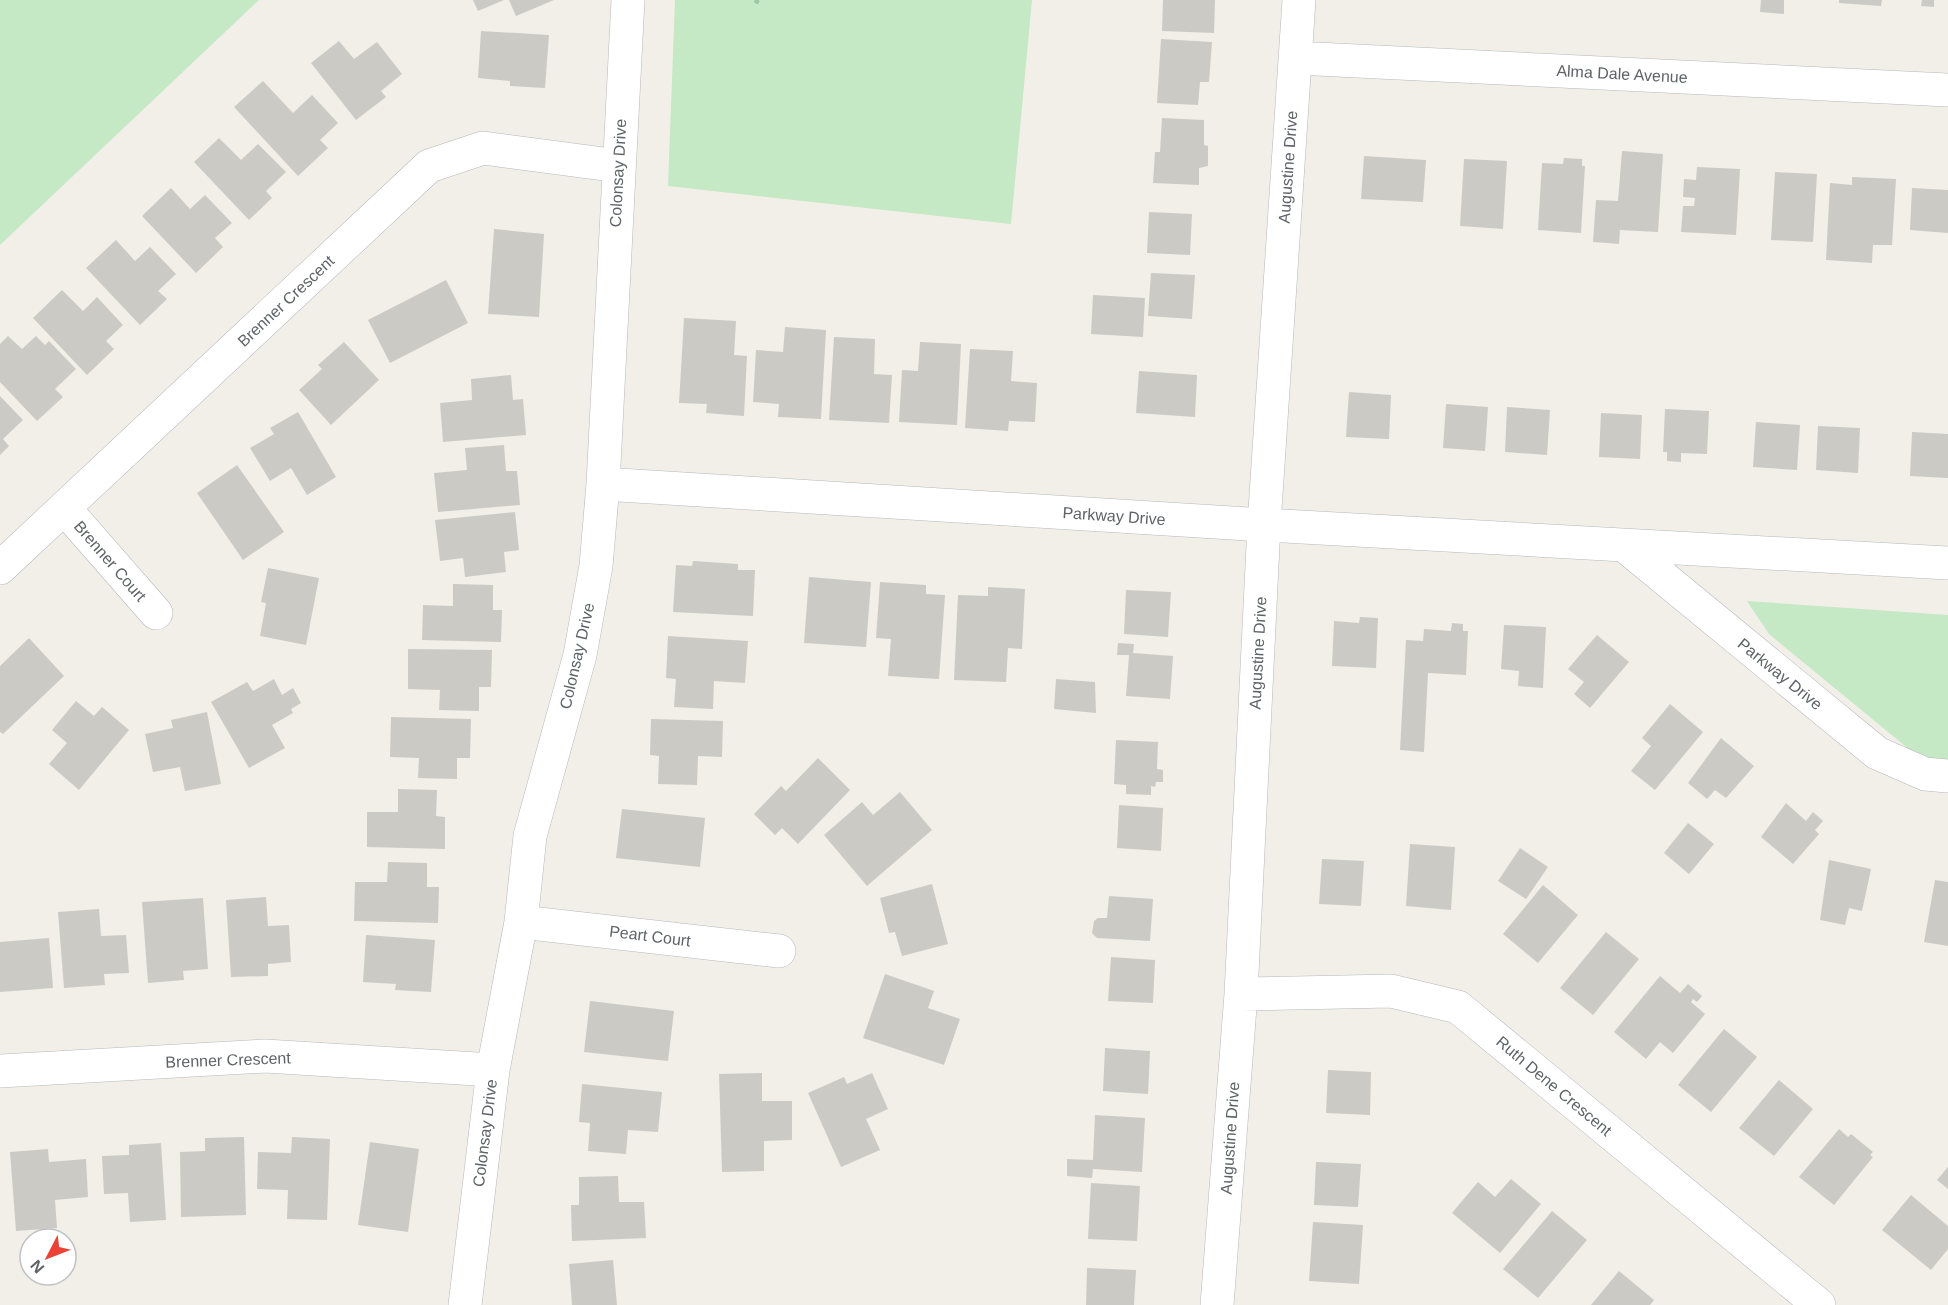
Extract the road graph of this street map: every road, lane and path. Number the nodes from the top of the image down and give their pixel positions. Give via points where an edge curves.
1 (628, 0) edge
2 (1299, 0) edge
3 (1296, 58) junction
4 (1948, 90) edge
5 (619, 166) junction
6 (603, 484) junction
7 (64, 509) junction
8 (1264, 525) junction
9 (1625, 546) junction
10 (1948, 563) edge
11 (0, 568) edge
12 (156, 613) dead end
13 (1948, 777) edge
14 (521, 922) junction
15 (779, 951) dead end
16 (1241, 994) junction
17 (492, 1070) junction
18 (0, 1071) edge
19 (465, 1305) edge
20 (1217, 1305) edge
21 (1819, 1305) edge

1 - 5 street, Colonsay Drive
2 - 3 street, Augustine Drive
3 - 4 street, Alma Dale Avenue
3 - 8 street, Augustine Drive
5 - 6 street, Colonsay Drive
5 - 7 street, Brenner Crescent via 483,148 429,166
6 - 8 street, Parkway Drive
6 - 14 street, Colonsay Drive via 596,566 580,655 530,836
7 - 11 street, Brenner Crescent
7 - 12 street, Brenner Court
8 - 9 street, Parkway Drive
8 - 16 street, Augustine Drive
9 - 10 street, Parkway Drive
9 - 13 street, Parkway Drive via 1877,753 1925,774
14 - 15 street, Peart Court
14 - 17 street, Colonsay Drive
16 - 20 street, Augustine Drive
16 - 21 street, Ruth Dene Crescent via 1391,991 1458,1007
17 - 18 street, Brenner Crescent via 265,1056
17 - 19 street, Colonsay Drive

